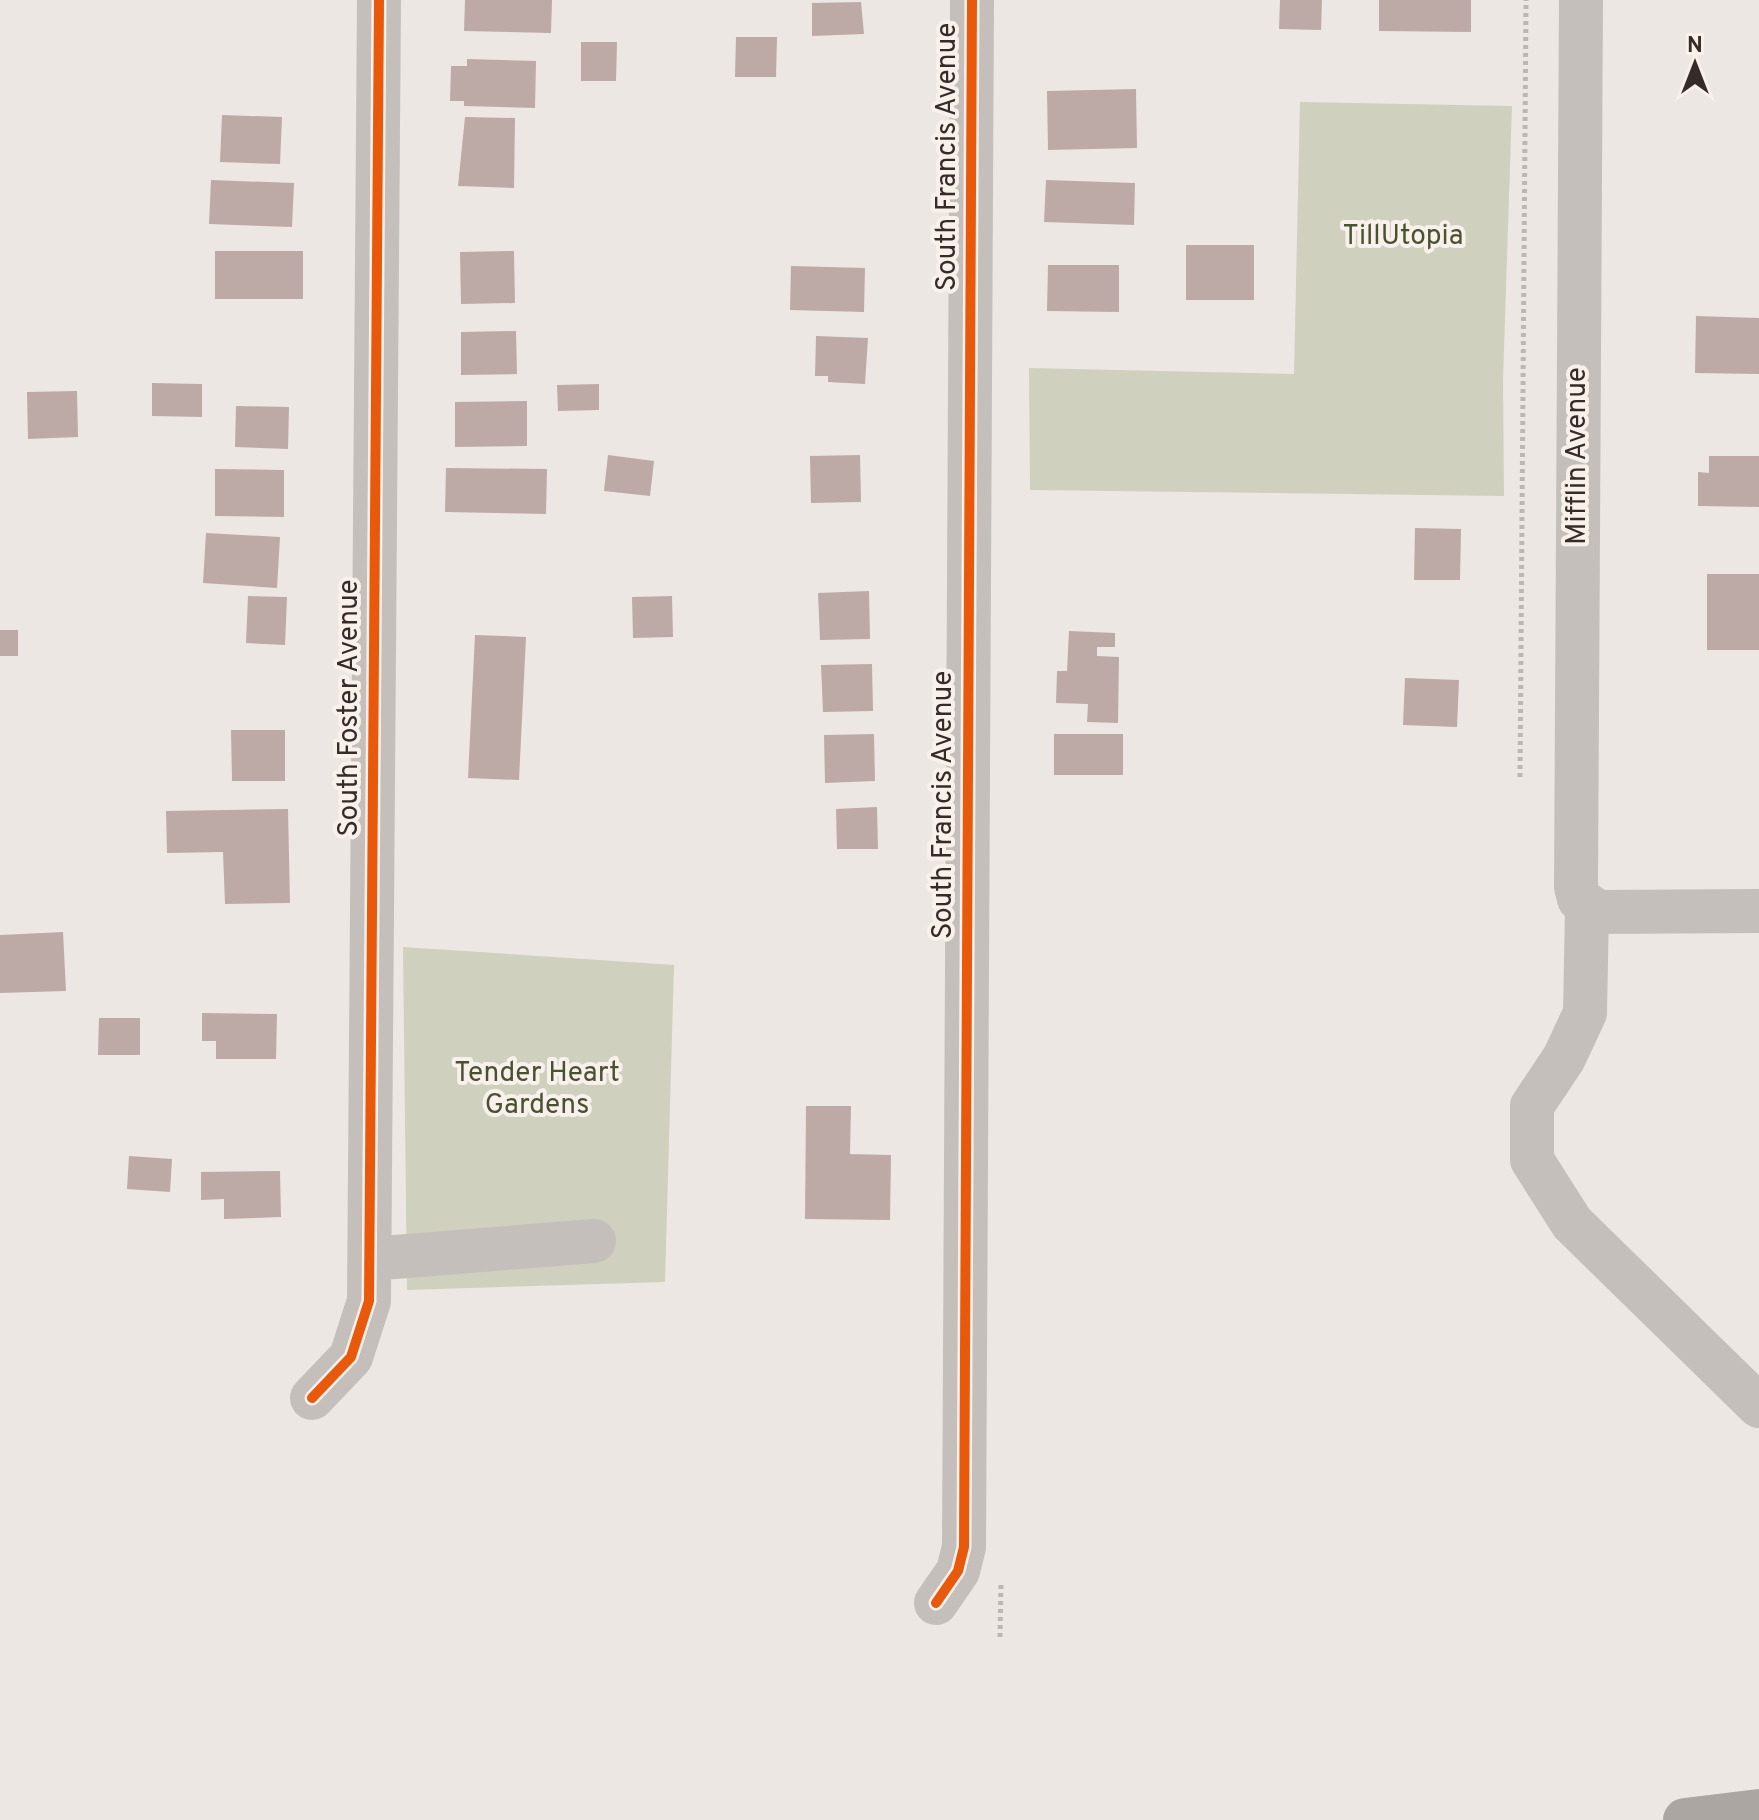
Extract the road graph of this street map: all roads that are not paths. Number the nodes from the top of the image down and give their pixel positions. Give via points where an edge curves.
1 (379, 0) edge
2 (972, 0) edge
3 (1581, 0) edge
4 (1587, 908) junction
5 (1759, 911) edge
6 (594, 1241) dead end
7 (370, 1259) junction
8 (312, 1398) dead end
9 (1759, 1406) edge
10 (936, 1603) dead end
11 (1759, 1811) edge
12 (1685, 1820) edge

1 - 7 street, South Foster Avenue
2 - 10 street, South Francis Avenue via 964,1547 958,1571
3 - 4 street, Mifflin Avenue via 1576,887
4 - 5 street
4 - 9 street, Mifflin Avenue via 1585,1013 1564,1058 1532,1106 1532,1160 1572,1223
6 - 7 street
7 - 8 street, South Foster Avenue via 369,1301 351,1357
11 - 12 highway

